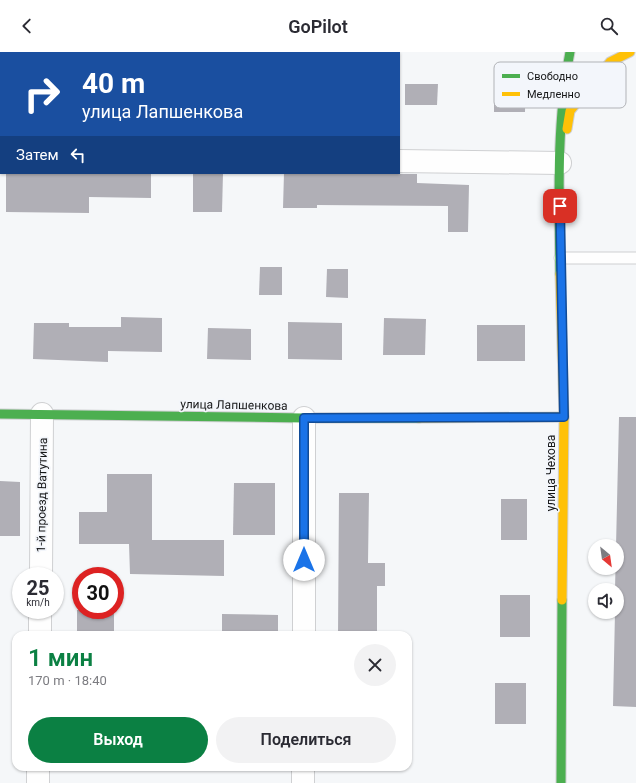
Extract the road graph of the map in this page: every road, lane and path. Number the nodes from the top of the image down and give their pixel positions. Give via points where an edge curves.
1 (570, 52) edge
2 (630, 52) edge
3 (568, 62) edge
4 (610, 62) edge
5 (562, 108) edge
6 (572, 108) edge
7 (400, 161) edge
8 (560, 163) junction
9 (560, 258) junction
10 (636, 258) edge
11 (0, 414) edge
12 (42, 414) junction
13 (564, 417) junction
14 (304, 418) junction
15 (41, 567) edge
16 (40, 619) edge
17 (40, 631) edge
18 (304, 631) edge
19 (38, 771) edge
20 (303, 771) edge
21 (38, 783) edge
22 (303, 783) edge
23 (561, 783) edge

1 - 3 street, улица Чехова
2 - 4 street, улица Чехова
5 - 8 street, улица Чехова
6 - 8 street, улица Чехова
7 - 8 street
8 - 9 street, улица Чехова
9 - 10 lane
9 - 13 street, улица Чехова
11 - 12 street, улица Лапшенкова
12 - 14 street, улица Лапшенкова
12 - 15 street, 1-й проезд Ватутина
13 - 14 street, улица Лапшенкова
13 - 23 street, улица Чехова
14 - 18 street
16 - 17 street
19 - 21 street
20 - 22 street

